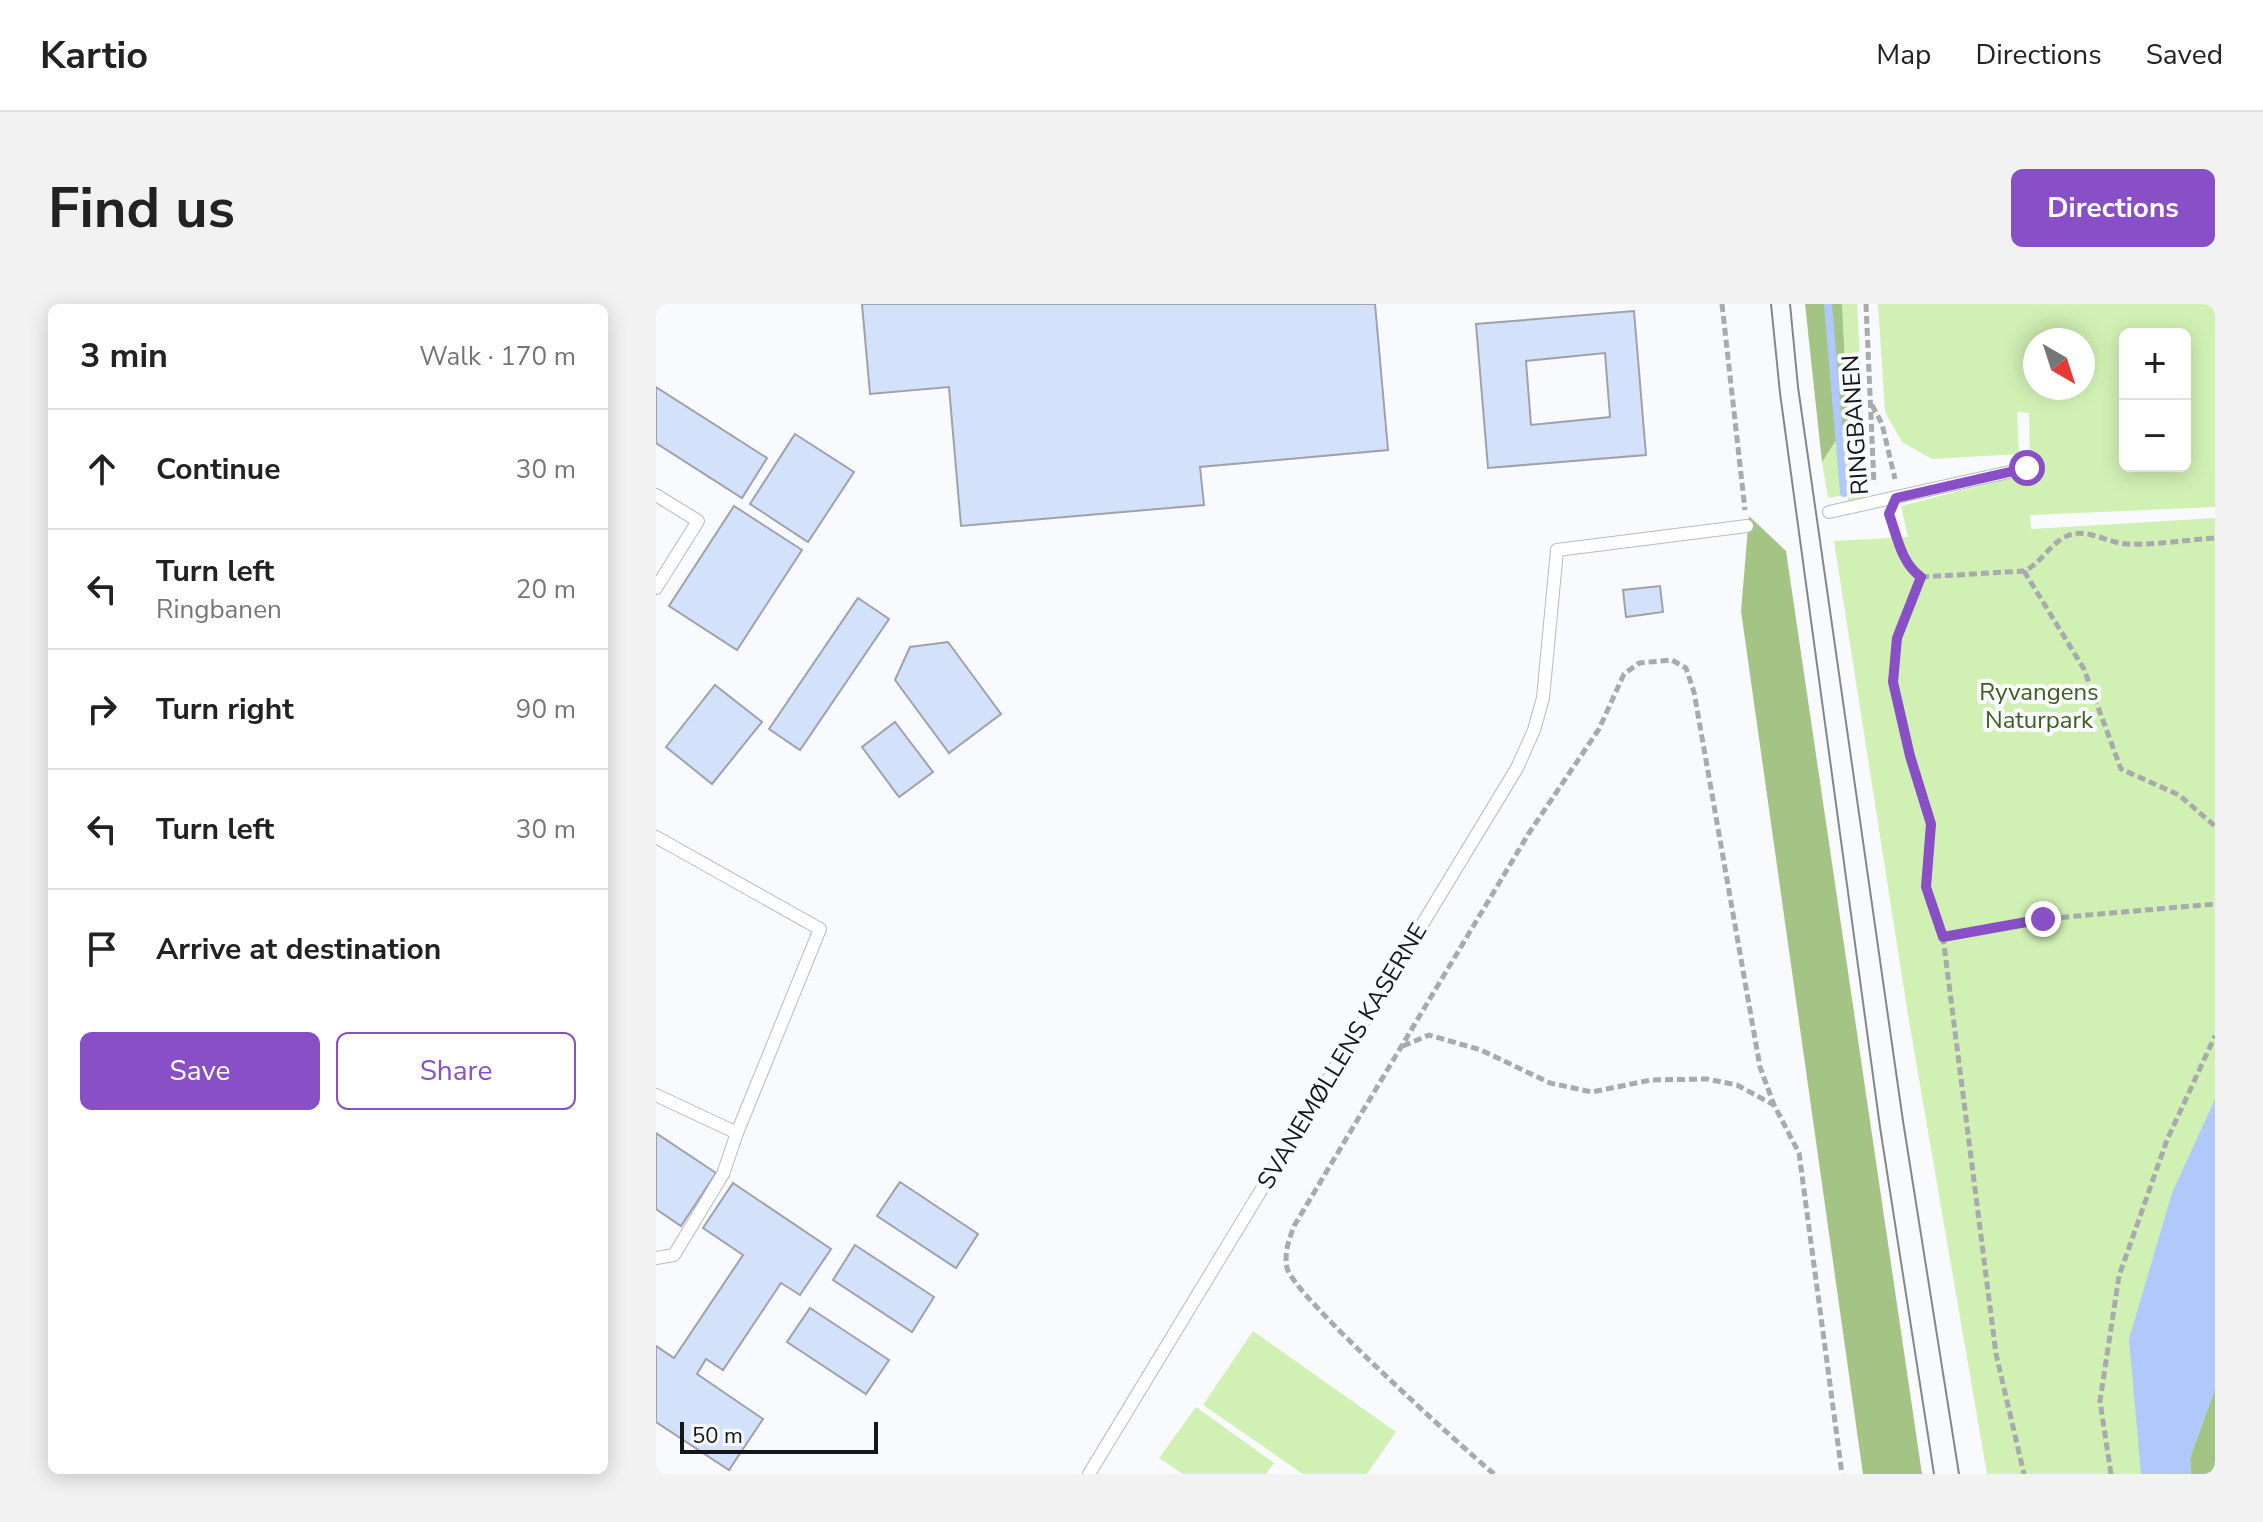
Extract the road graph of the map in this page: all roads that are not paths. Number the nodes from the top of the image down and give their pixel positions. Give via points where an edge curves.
1 (2027, 468) dead end
2 (656, 495) edge
3 (1829, 512) dead end
4 (1747, 526) road end
5 (656, 588) edge
6 (656, 837) edge
7 (656, 1095) edge
8 (737, 1133) junction
9 (656, 1258) edge
10 (1089, 1474) edge

1 - 3 lane
2 - 5 lane via 698,521
4 - 10 lane, SVANEMØLLENS KASERNE via 1557,550 1543,698 1517,768
6 - 8 lane via 820,929
7 - 8 lane
8 - 9 lane via 723,1174 674,1255

